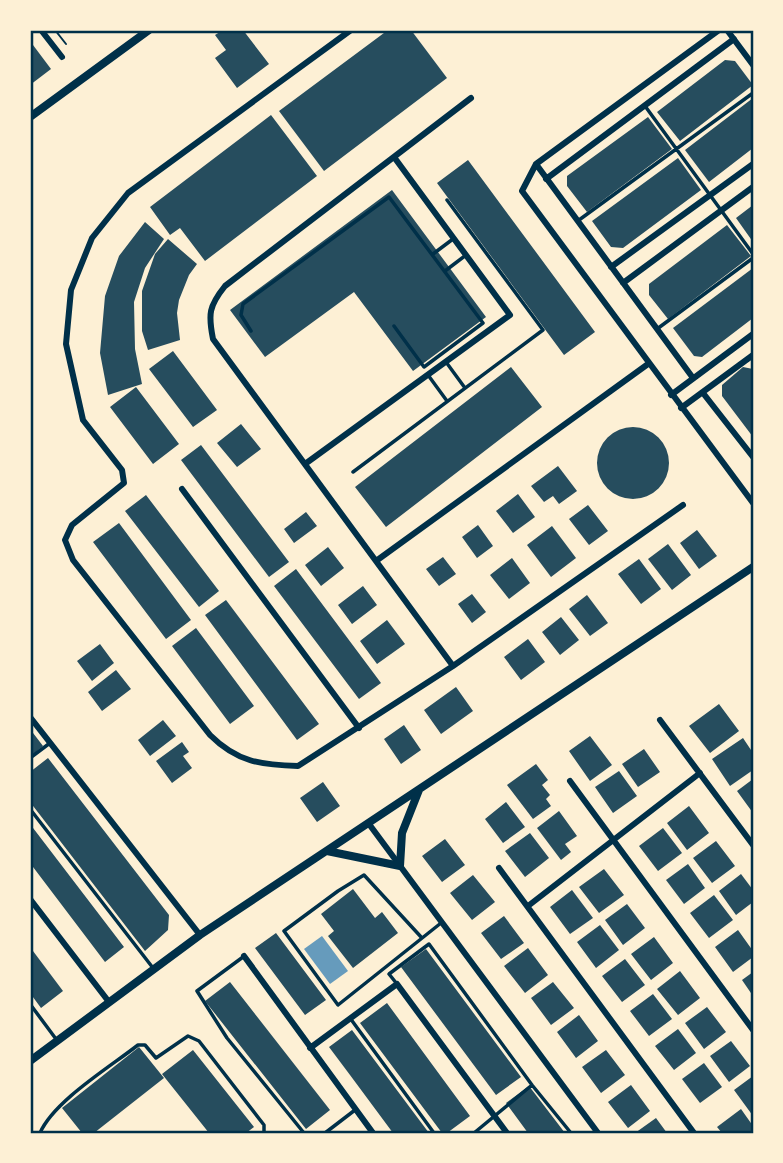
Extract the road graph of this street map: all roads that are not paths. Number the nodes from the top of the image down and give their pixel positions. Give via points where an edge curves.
1 (41, 30) edge
2 (149, 30) edge
3 (351, 30) edge
4 (719, 30) edge
5 (727, 30) edge
6 (734, 39) junction
7 (62, 57) dead end
8 (753, 65) edge
9 (753, 93) edge
10 (471, 98) dead end
11 (645, 105) junction
12 (30, 117) edge
13 (677, 149) junction
14 (394, 157) junction
15 (536, 164) junction
16 (753, 164) edge
17 (546, 179) junction
18 (753, 187) edge
19 (711, 196) junction
20 (447, 200) dead end
21 (721, 210) junction
22 (577, 222) junction
23 (454, 239) junction
24 (433, 254) junction
25 (466, 255) junction
26 (753, 256) edge
27 (611, 267) junction
28 (445, 271) junction
29 (623, 283) junction
30 (394, 326) dead end
31 (657, 329) junction
32 (251, 331) dead end
33 (750, 336) edge
34 (753, 345) edge
35 (753, 355) edge
36 (446, 362) junction
37 (648, 364) junction
38 (428, 375) junction
39 (693, 378) junction
40 (465, 388) junction
41 (703, 393) junction
42 (671, 395) junction
43 (447, 401) junction
44 (681, 408) junction
45 (753, 457) edge
46 (305, 464) junction
47 (353, 472) dead end
48 (182, 489) dead end
49 (753, 503) edge
50 (683, 505) dead end
51 (376, 561) junction
52 (752, 571) edge
53 (453, 666) junction
54 (30, 717) edge
55 (660, 720) dead end
56 (359, 728) junction
57 (50, 743) junction
58 (30, 758) edge
59 (700, 773) junction
60 (570, 781) dead end
61 (419, 790) junction
62 (30, 809) edge
63 (369, 824) junction
64 (614, 839) junction
65 (753, 845) edge
66 (327, 851) junction
67 (400, 866) junction
68 (499, 868) dead end
69 (30, 898) edge
70 (528, 906) junction
71 (442, 922) junction
72 (200, 935) junction
73 (422, 938) junction
74 (244, 956) joint
75 (154, 970) junction
76 (397, 984) junction
77 (109, 1002) junction
78 (30, 1004) edge
79 (350, 1018) junction
80 (753, 1030) edge
81 (57, 1040) junction
82 (310, 1048) junction
83 (30, 1061) edge
84 (532, 1085) junction
85 (355, 1110) junction
86 (495, 1116) junction
87 (40, 1133) edge
88 (264, 1133) edge
89 (304, 1133) edge
90 (325, 1133) edge
91 (373, 1133) edge
92 (434, 1133) edge
93 (474, 1133) edge
94 (508, 1133) edge
95 (571, 1133) edge
96 (598, 1133) edge
97 (694, 1133) edge

1 - 7 street
2 - 12 street
3 - 56 street via 128,193 92,237 71,290 66,344 83,420 122,470 124,483 72,524 65,540 73,560 222,748 268,765 298,766
4 - 15 street
5 - 6 street
6 - 8 street
6 - 11 street
9 - 13 lane
10 - 14 street
11 - 13 lane
11 - 17 street
13 - 19 lane
13 - 22 lane
14 - 23 street
14 - 46 street via 225,286 212,301 213,339
15 - 17 street
15 - 37 street via 522,191
16 - 19 street
17 - 22 street
18 - 21 street
19 - 21 lane
19 - 27 street
20 - 40 lane via 543,330
21 - 26 lane
21 - 29 street
22 - 27 street
23 - 24 lane
23 - 25 street
24 - 28 lane
24 - 32 lane via 390,197 243,304 241,315
25 - 28 lane
25 - 36 street via 510,315
26 - 31 lane
27 - 29 street
28 - 30 lane via 483,323 424,367
29 - 31 street
31 - 39 street
33 - 34 street
33 - 39 street
35 - 41 street
36 - 38 street
36 - 40 lane
37 - 42 street
37 - 51 street
38 - 43 lane
38 - 46 street
39 - 42 street
40 - 43 lane
41 - 44 street
41 - 45 street
42 - 44 street
43 - 47 lane
44 - 49 street
46 - 51 street
48 - 56 street
50 - 53 street
51 - 53 street
52 - 61 street
53 - 56 street
54 - 57 street
55 - 59 street
57 - 58 lane
57 - 72 street
59 - 64 street
59 - 65 street
60 - 64 street
61 - 63 street
61 - 67 street via 402,833
62 - 75 lane
63 - 66 street
63 - 67 street
64 - 70 street
64 - 80 street
66 - 67 street
66 - 72 street
67 - 71 street
68 - 70 street
69 - 77 street
70 - 97 street
71 - 73 lane
71 - 96 street
72 - 75 street
73 - 73 lane via 365,874 284,931 338,1004
74 - 82 street
74 - 89 lane via 197,991 227,1038
75 - 77 street
76 - 79 street
76 - 84 lane via 389,974 429,944
76 - 86 street
77 - 81 street
78 - 81 lane
79 - 82 street
79 - 92 lane
81 - 83 street
82 - 85 street
84 - 86 lane
84 - 95 lane
85 - 90 lane
85 - 91 street
86 - 93 lane
86 - 94 street
87 - 88 lane via 59,1106 138,1045 145,1045 156,1058 188,1036 199,1041 264,1125

